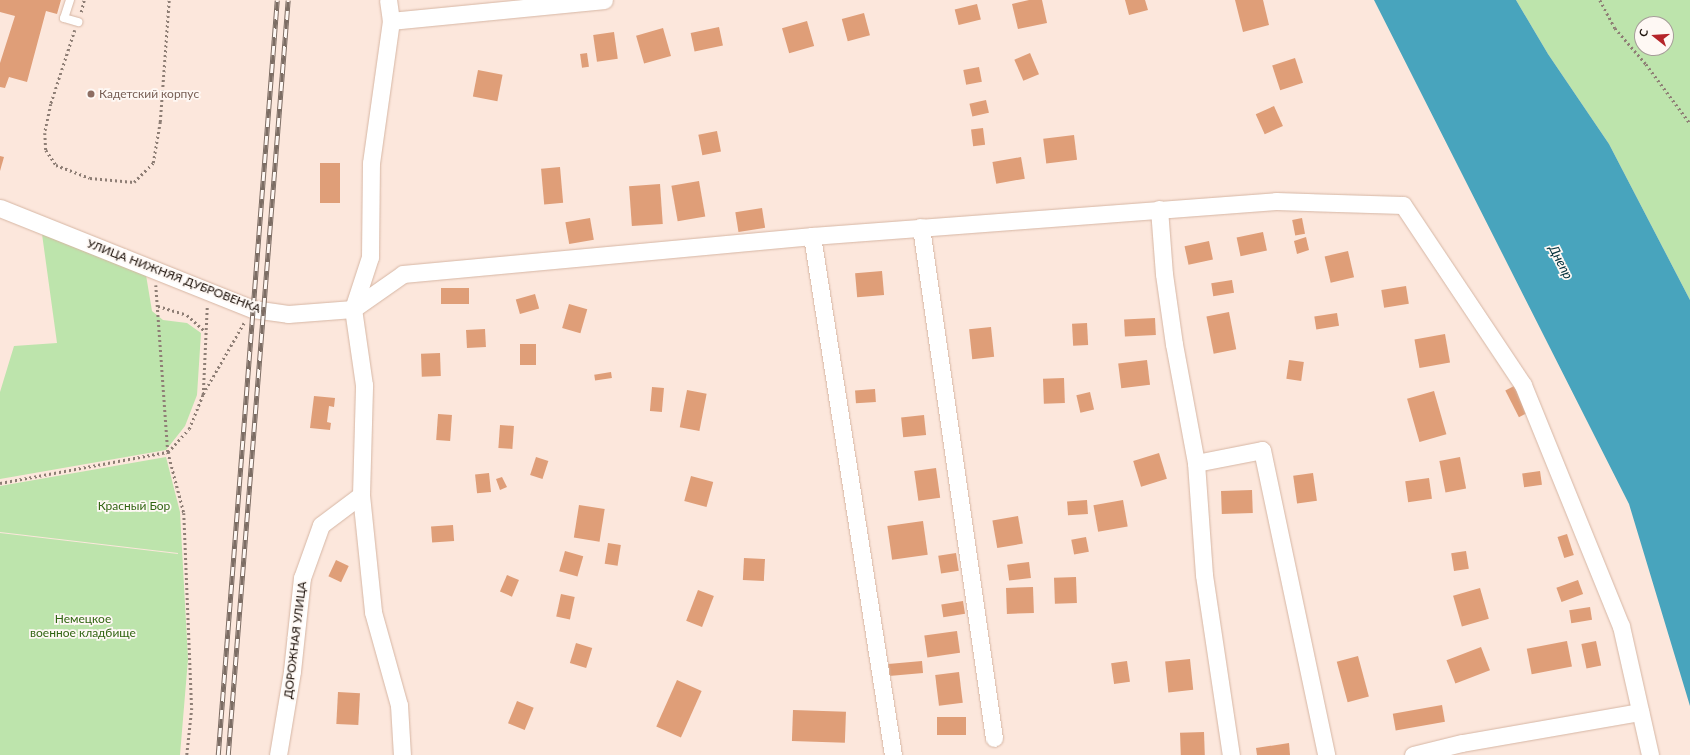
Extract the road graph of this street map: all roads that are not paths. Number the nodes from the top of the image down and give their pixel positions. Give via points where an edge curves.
1 (70, 0) edge
2 (388, 0) edge
3 (604, 0) edge
4 (391, 21) junction
5 (78, 22) road end
6 (0, 208) edge
7 (1159, 209) junction
8 (921, 227) junction
9 (812, 236) junction
10 (353, 309) junction
11 (1196, 463) junction
12 (361, 495) junction
13 (1640, 712) junction
14 (994, 738) dead end
15 (278, 755) edge
16 (402, 755) edge
17 (893, 755) edge
18 (1230, 755) edge
19 (1326, 755) edge
20 (1413, 755) edge
21 (1650, 755) edge

1 - 5 lane via 64,18
2 - 4 street
3 - 4 street
4 - 10 street via 372,163 370,257
6 - 10 street, УЛИЦА НИЖНЯЯ ДУБРОВЕНКА via 250,308 288,314
7 - 8 street
7 - 11 street via 1164,274 1174,344
7 - 13 street via 1276,200 1402,205 1523,385 1621,626
8 - 9 street
8 - 14 street
9 - 10 street via 403,274
9 - 17 street
10 - 12 street via 364,385
11 - 18 street via 1204,576
11 - 19 street via 1262,450
12 - 15 street, ДОРОЖНАЯ УЛИЦА via 321,526 302,578 292,671
12 - 16 street via 373,612 399,705
13 - 20 street via 1462,743
13 - 21 street

